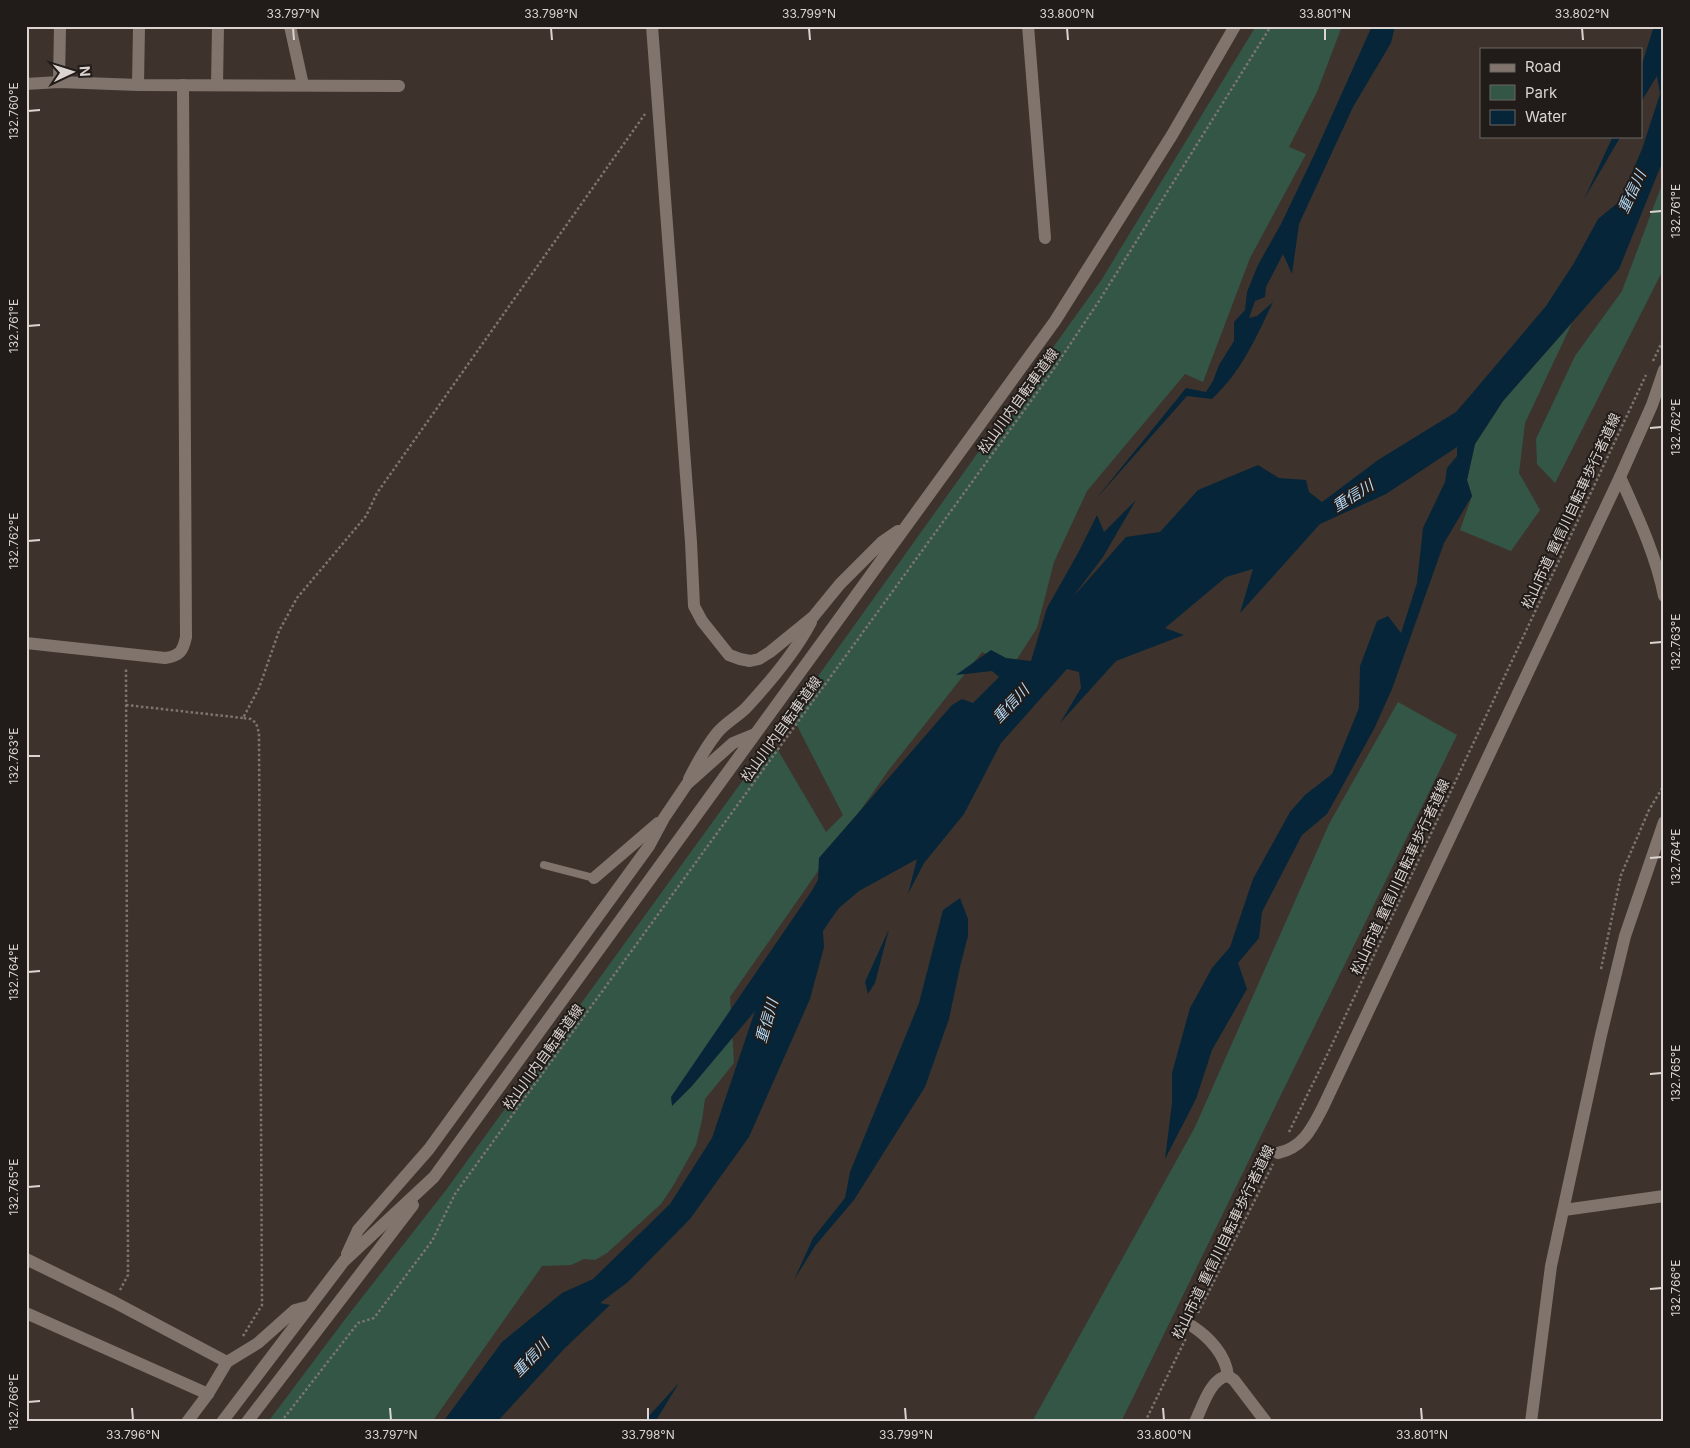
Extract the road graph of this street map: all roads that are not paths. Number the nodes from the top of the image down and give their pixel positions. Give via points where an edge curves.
1 (60, 26) edge
2 (139, 26) edge
3 (218, 26) edge
4 (290, 26) edge
5 (652, 26) edge
6 (1028, 26) edge
7 (1235, 26) edge
8 (59, 82) junction
9 (26, 84) edge
10 (138, 85) junction
11 (183, 85) junction
12 (218, 85) junction
13 (303, 85) junction
14 (399, 86) dead end
15 (1045, 238) dead end
16 (1664, 370) edge
17 (1664, 389) edge
18 (1652, 405) junction
19 (1620, 477) junction
20 (906, 526) junction
21 (1664, 596) edge
22 (813, 617) junction
23 (26, 643) edge
24 (755, 734) junction
25 (687, 784) junction
26 (664, 818) junction
27 (1664, 822) edge
28 (544, 865) dead end
29 (594, 878) joint
30 (1278, 1153) road end
31 (434, 1177) junction
32 (1664, 1196) edge
33 (1564, 1210) junction
34 (26, 1259) edge
35 (344, 1261) junction
36 (310, 1306) junction
37 (26, 1313) edge
38 (1192, 1326) road end
39 (227, 1362) junction
40 (1228, 1376) junction
41 (208, 1394) junction
42 (187, 1422) edge
43 (222, 1422) edge
44 (247, 1422) edge
45 (1195, 1422) edge
46 (1266, 1422) edge
47 (1531, 1422) edge

1 - 8 street
2 - 10 street
3 - 12 street
4 - 13 street
5 - 22 street via 694,606 730,655 750,661 770,652
6 - 15 street
7 - 20 street via 1172,135 1055,320
8 - 9 street
8 - 10 street
10 - 11 street
11 - 12 street
11 - 23 street via 184,648 176,656 165,658
12 - 13 street
13 - 14 street
16 - 18 street
17 - 18 street
18 - 19 street
19 - 21 street via 1649,547
19 - 30 street via 1323,1107 1296,1146
20 - 22 street via 882,542
20 - 24 street
22 - 25 street via 803,638 766,685 718,732
24 - 25 street via 733,743
24 - 31 street
25 - 26 street
26 - 29 street
26 - 35 street via 649,846 429,1149 358,1230
27 - 33 street via 1625,936
28 - 29 lane
31 - 35 street
31 - 44 street
32 - 33 street
33 - 47 street via 1552,1266
34 - 39 street
35 - 36 street
36 - 39 street via 295,1310 258,1343
36 - 43 street
37 - 41 street
38 - 40 street via 1206,1336 1224,1360
39 - 41 street
40 - 45 street via 1214,1384
40 - 46 street
41 - 42 street

